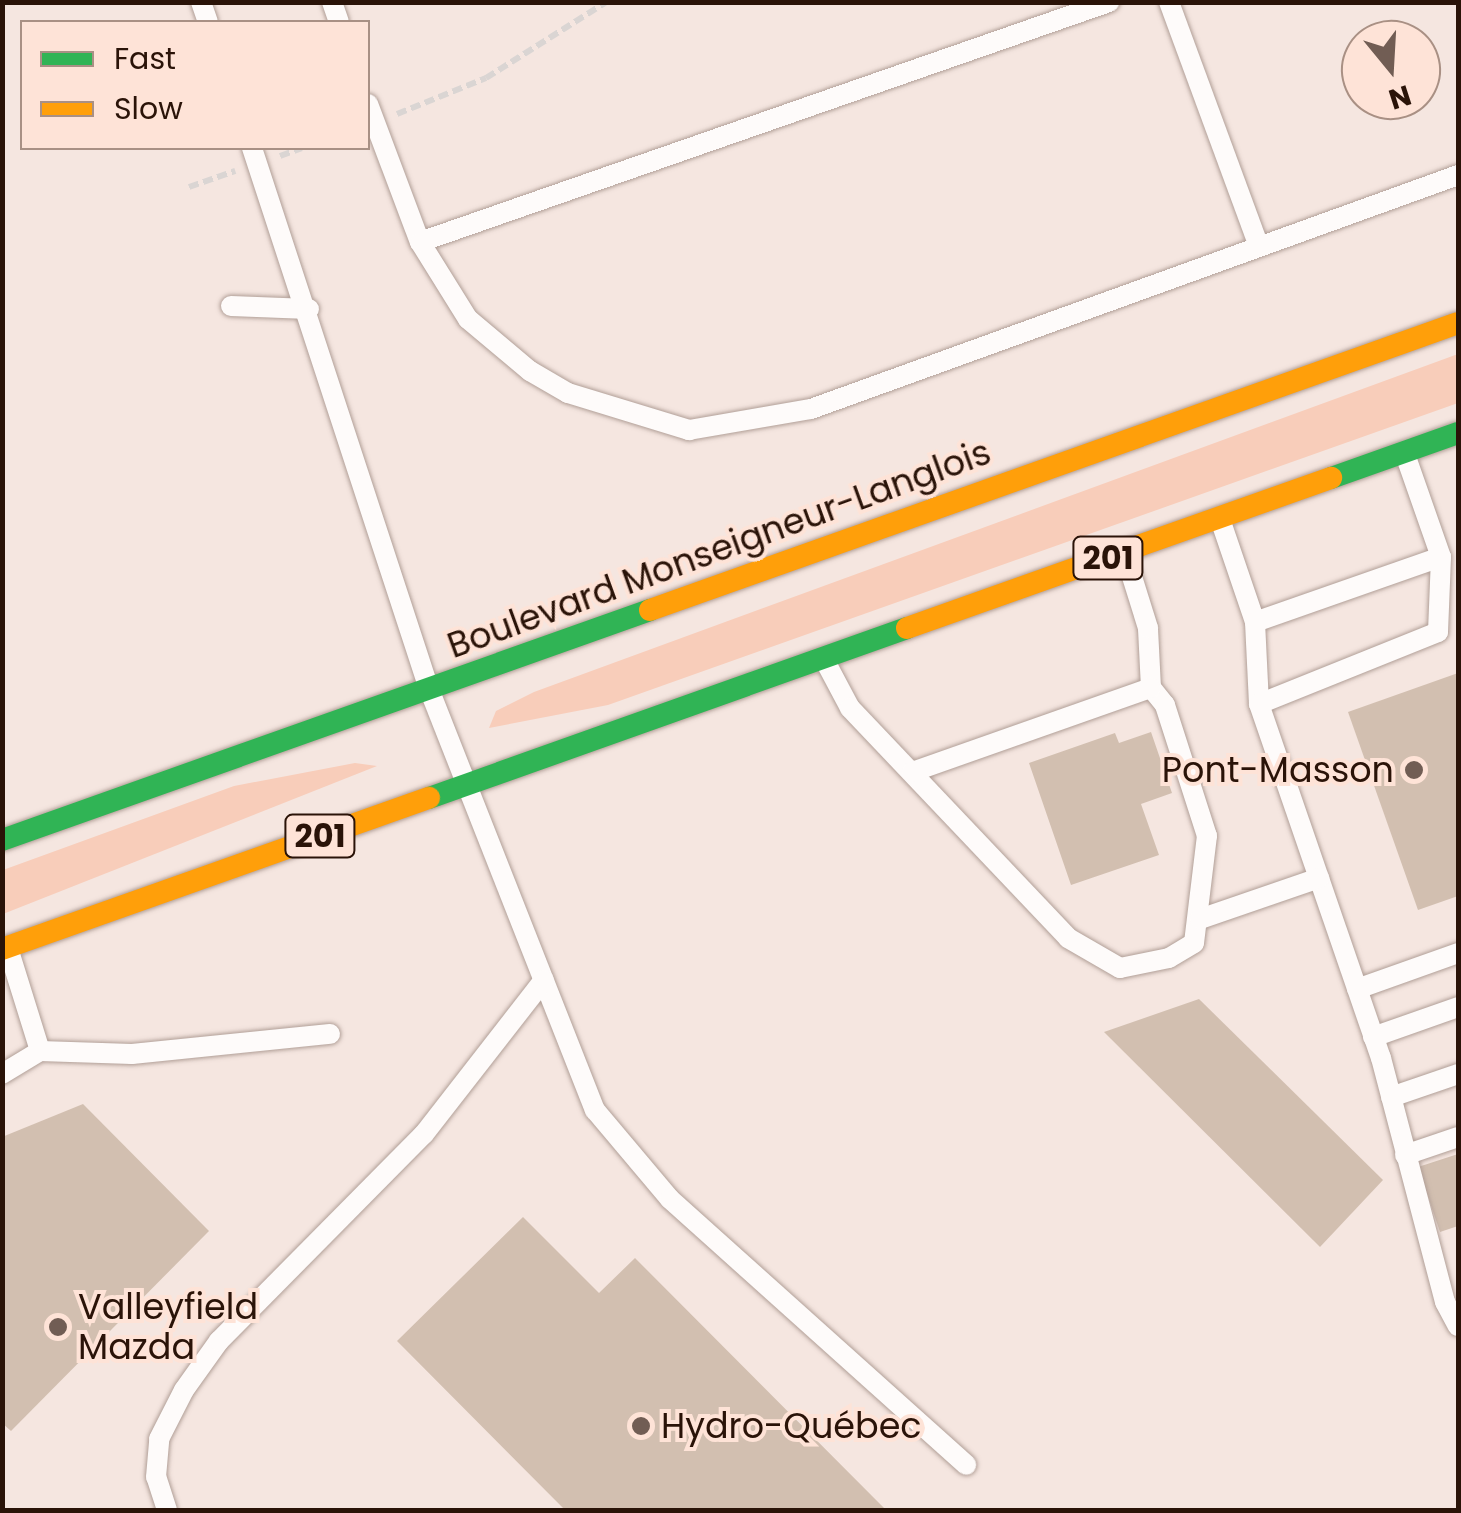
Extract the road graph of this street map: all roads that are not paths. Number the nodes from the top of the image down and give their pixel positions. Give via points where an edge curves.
1 (1109, 2) edge
2 (1169, 2) edge
3 (371, 113) edge
4 (253, 150) edge
5 (1458, 175) edge
6 (420, 242) junction
7 (1259, 246) junction
8 (231, 306) dead end
9 (308, 309) junction
10 (1458, 323) edge
11 (1458, 433) edge
12 (1404, 452) junction
13 (1220, 518) junction
14 (1124, 552) junction
15 (1441, 556) junction
16 (1255, 622) junction
17 (824, 659) junction
18 (1150, 688) junction
19 (429, 689) junction
20 (1258, 704) junction
21 (912, 772) junction
22 (464, 786) junction
23 (2, 840) edge
24 (1319, 878) junction
25 (1200, 918) junction
26 (5, 948) edge
27 (1458, 953) edge
28 (544, 980) junction
29 (1356, 988) junction
30 (1458, 1007) edge
31 (330, 1034) dead end
32 (1374, 1037) junction
33 (40, 1051) junction
34 (2, 1074) edge
35 (1458, 1074) edge
36 (1391, 1097) junction
37 (1458, 1137) edge
38 (1405, 1155) junction
39 (1451, 1300) edge
40 (1458, 1326) edge
41 (966, 1465) dead end
42 (167, 1510) edge

1 - 6 lane
2 - 7 lane
3 - 6 lane
4 - 9 lane
5 - 7 lane
6 - 7 lane via 468,319 530,371 602,408 689,430 810,410
8 - 9 lane
9 - 19 lane
10 - 19 highway, Boulevard Monseigneur-Langlois
11 - 12 highway, 201
12 - 13 highway, 201
12 - 15 lane
13 - 14 highway, 201
13 - 16 lane
14 - 17 highway, 201
14 - 18 lane via 1148,628
15 - 16 lane
15 - 20 lane via 1438,632
16 - 20 lane
17 - 21 lane via 850,708
17 - 22 highway, 201
18 - 21 lane
18 - 25 lane via 1164,705 1207,836
19 - 22 lane
19 - 23 highway, Boulevard Monseigneur-Langlois
20 - 24 lane
21 - 25 lane via 1068,938 1120,968 1169,958 1194,943
22 - 26 highway, 201
22 - 28 lane
24 - 25 lane
24 - 29 lane
26 - 33 lane
27 - 29 lane
28 - 41 lane via 595,1110 670,1199
28 - 42 lane via 424,1134 219,1341 184,1390 159,1439 156,1478
29 - 32 lane
30 - 32 lane
31 - 33 lane via 132,1054
32 - 36 lane
33 - 34 lane
35 - 36 lane
36 - 38 lane
37 - 38 lane
38 - 39 lane
39 - 40 lane

